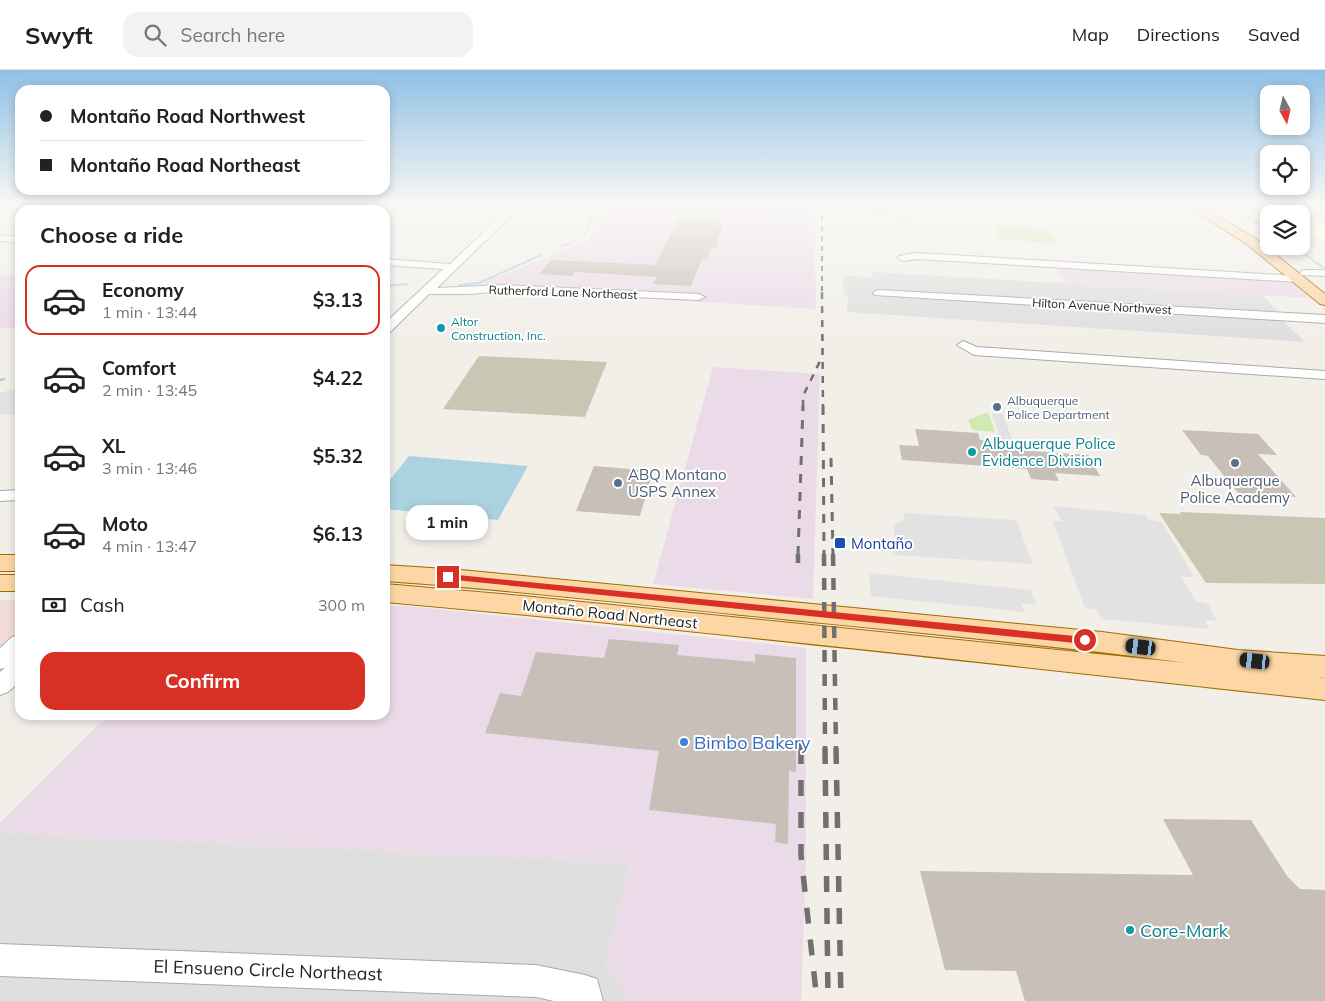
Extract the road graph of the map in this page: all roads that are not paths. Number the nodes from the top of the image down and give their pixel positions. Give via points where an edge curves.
1 (471, 249) edge
2 (1263, 249) edge
3 (1280, 255) edge
4 (903, 258) dead end
5 (390, 262) edge
6 (453, 267) junction
7 (1325, 273) edge
8 (1301, 276) junction
9 (1325, 290) edge
10 (427, 291) junction
11 (879, 293) dead end
12 (699, 297) dead end
13 (1325, 301) edge
14 (390, 309) edge
15 (407, 310) junction
16 (1325, 319) edge
17 (390, 325) edge
18 (964, 345) dead end
19 (1325, 375) edge
20 (0, 496) edge
21 (15, 496) edge
22 (0, 563) edge
23 (15, 563) edge
24 (390, 573) edge
25 (0, 583) edge
26 (15, 583) edge
27 (390, 593) edge
28 (834, 626) junction
29 (15, 648) edge
30 (0, 661) edge
31 (1325, 667) edge
32 (15, 672) edge
33 (0, 686) edge
34 (1325, 690) edge
35 (0, 960) edge
36 (587, 1001) edge

1 - 6 street
2 - 8 main road
3 - 8 main road
4 - 8 street via 917,256
5 - 6 street
6 - 10 street
7 - 8 street
8 - 9 main road
8 - 13 main road
10 - 12 street, Rutherford Lane Northeast via 504,288
10 - 15 street
11 - 16 street, Hilton Avenue Northwest
14 - 15 street
15 - 17 street
18 - 19 street via 974,351
20 - 21 street
22 - 23 main road
24 - 28 main road, Montaño Road Northeast via 470,579
25 - 26 main road
27 - 28 main road, Montaño Road Northeast
28 - 31 main road via 1102,642
28 - 34 main road
29 - 30 street
32 - 33 street
35 - 36 street, El Ensueno Circle Northeast via 536,980 585,991

